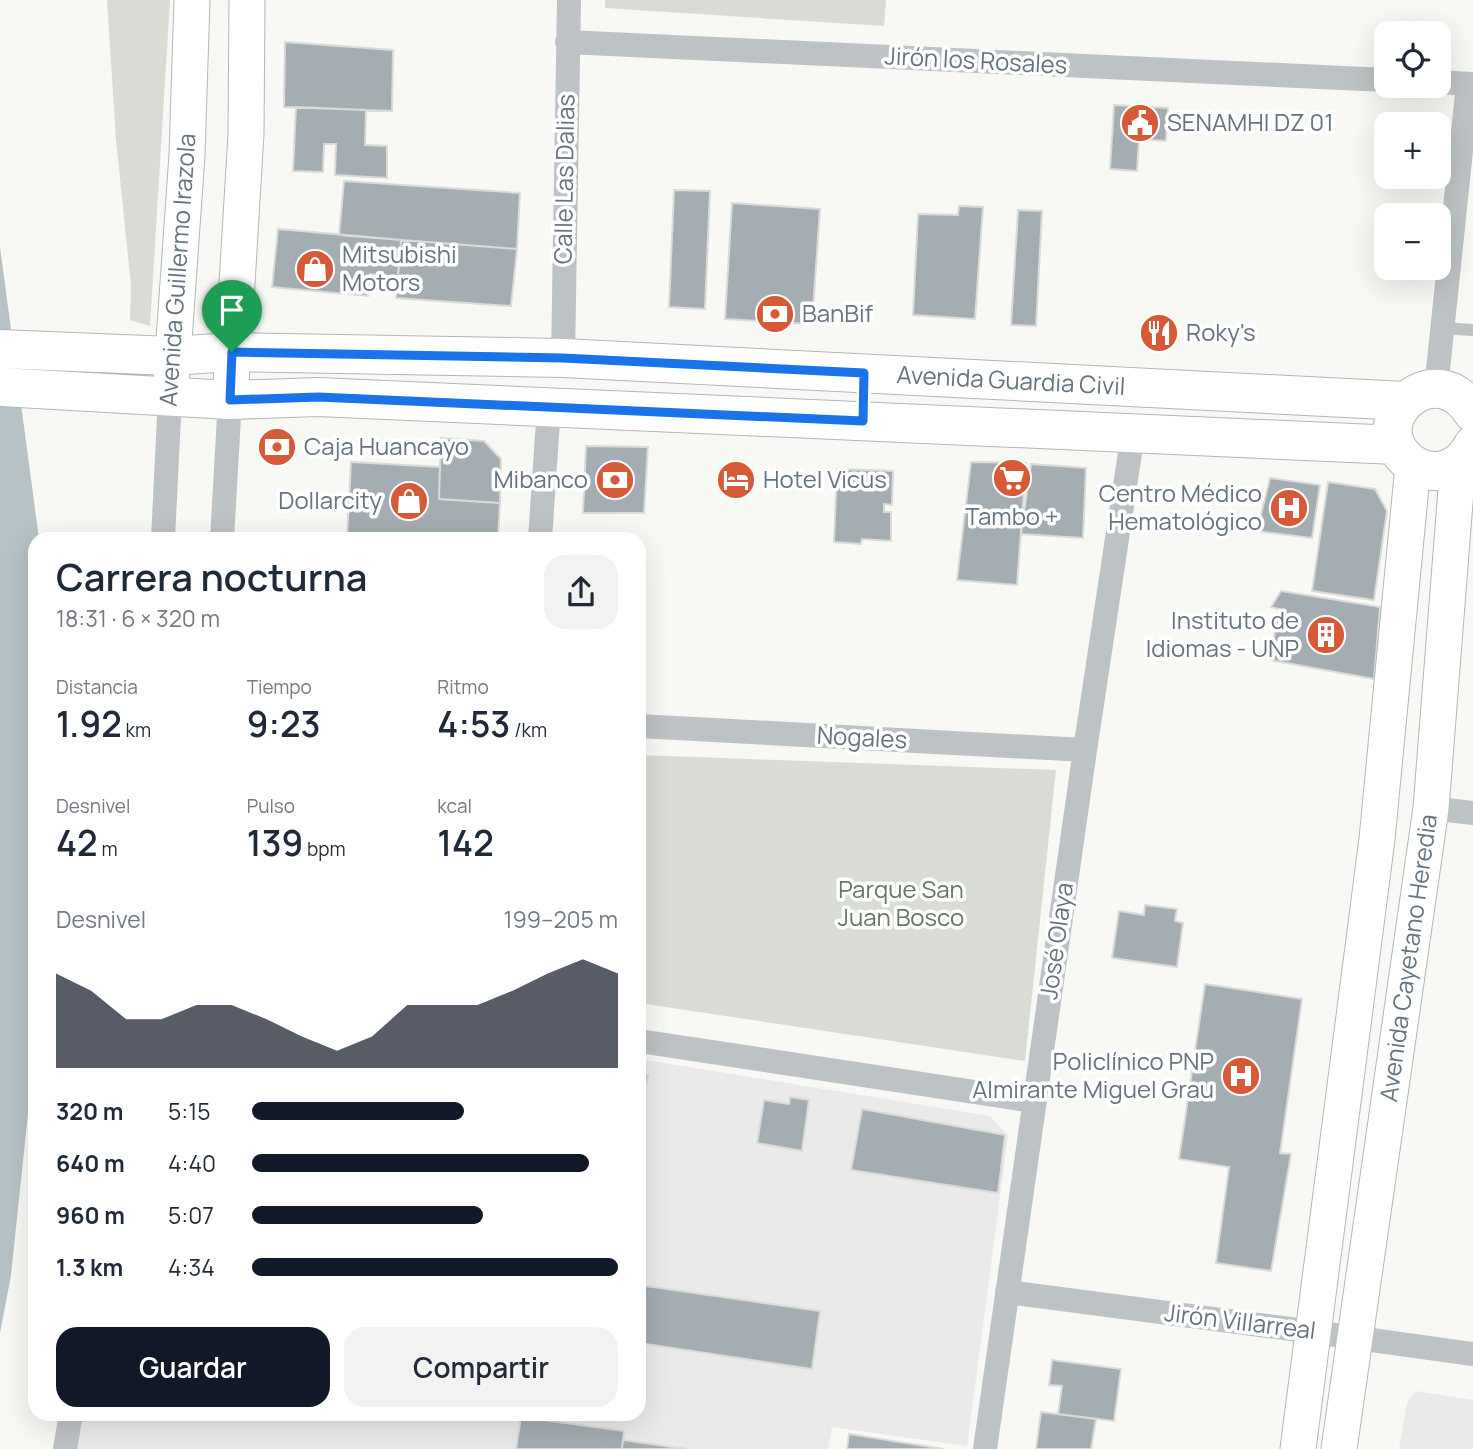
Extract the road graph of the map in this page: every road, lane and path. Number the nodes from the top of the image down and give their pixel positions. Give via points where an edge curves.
1 (191, 0) edge
2 (247, 0) edge
3 (569, 0) edge
4 (567, 42) junction
5 (1374, 79) edge
6 (1451, 83) edge
7 (1470, 84) edge
8 (183, 205) junction
9 (242, 208) junction
10 (1443, 328) junction
11 (1473, 330) edge
12 (0, 349) edge
13 (232, 352) junction
14 (172, 356) junction
15 (563, 358) junction
16 (864, 373) junction
17 (0, 387) edge
18 (170, 397) junction
19 (230, 400) junction
20 (1451, 403) edge
21 (549, 406) junction
22 (863, 421) junction
23 (1133, 433) junction
24 (1404, 456) junction
25 (1468, 456) edge
26 (163, 532) edge
27 (222, 532) edge
28 (540, 532) edge
29 (646, 726) edge
30 (1084, 750) junction
31 (1431, 808) junction
32 (1473, 813) edge
33 (646, 1042) edge
34 (1034, 1101) junction
35 (1007, 1292) junction
36 (1314, 1332) junction
37 (1356, 1338) junction
38 (1473, 1354) edge
39 (70, 1421) edge
40 (65, 1449) edge
41 (985, 1449) edge
42 (1298, 1449) edge
43 (1339, 1449) edge

1 - 8 main road, Avenida Guillermo Irazola
2 - 9 main road
3 - 4 street, Calle Las Dalias
4 - 5 street, Jirón los Rosales
4 - 15 street, Calle Las Dalias
6 - 7 street
7 - 10 street
8 - 9 main road
8 - 14 main road, Avenida Guillermo Irazola
9 - 13 main road
10 - 11 lane
10 - 20 street
12 - 14 main road, Avenida Guardia Civil
13 - 14 main road, Avenida Guardia Civil
13 - 15 main road, Avenida Guardia Civil
13 - 19 main road
14 - 18 main road, Avenida Guillermo Irazola
15 - 16 main road, Avenida Guardia Civil
16 - 20 main road, Avenida Guardia Civil
16 - 22 main road
17 - 18 main road, Avenida Guardia Civil
18 - 19 main road, Avenida Guardia Civil
18 - 26 street, Avenida Guillermo Irazola
19 - 21 main road, Avenida Guardia Civil via 318,397
19 - 27 street
20 - 24 main road via 1398,411 1393,434
21 - 22 main road, Avenida Guardia Civil
21 - 28 street
22 - 23 main road, Avenida Guardia Civil
23 - 24 main road, Avenida Guardia Civil
23 - 30 street, José Olaya
24 - 25 main road, Avenida Guardia Civil via 1424,470 1436,471
24 - 36 main road, Avenida Cayetano Heredia via 1377,839
25 - 31 main road, Avenida Cayetano Heredia
29 - 30 street, Nogales
30 - 34 street, José Olaya
31 - 32 street
31 - 37 main road, Avenida Cayetano Heredia
33 - 34 street
34 - 35 street, José Olaya
35 - 36 street, Jirón Villarreal
35 - 41 street, José Olaya
36 - 37 street, Jirón Villarreal
36 - 42 main road, Avenida Cayetano Heredia
37 - 38 street, Jirón Villarreal
37 - 43 main road, Avenida Cayetano Heredia
39 - 40 street

